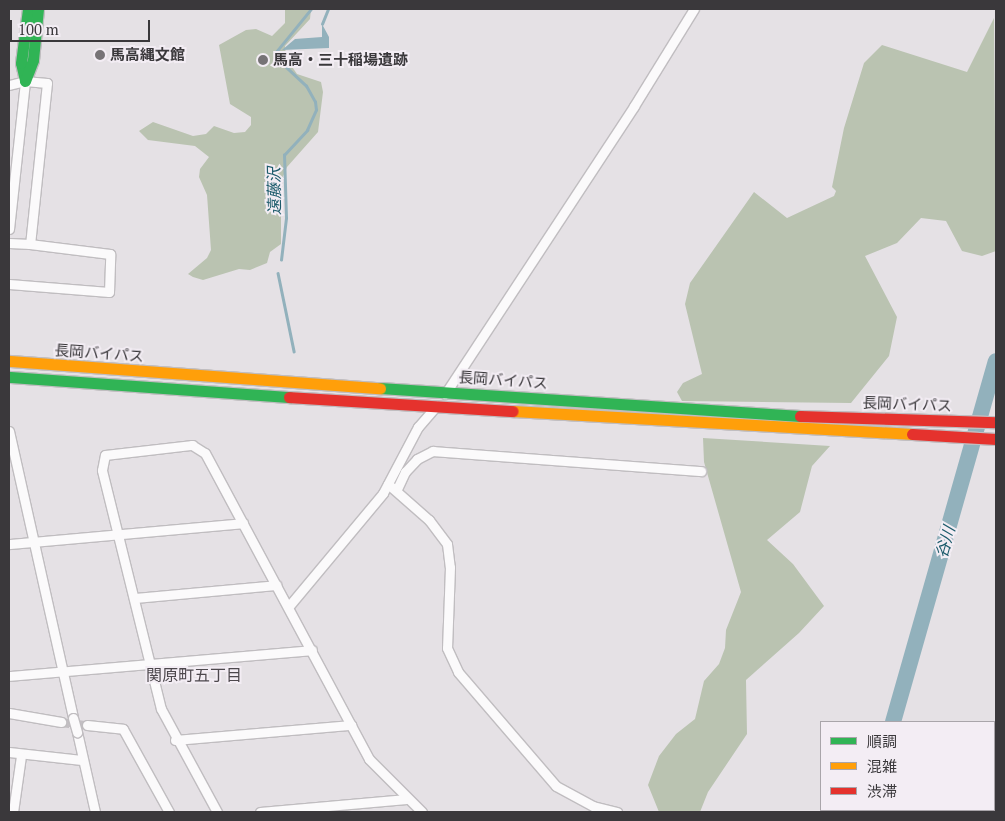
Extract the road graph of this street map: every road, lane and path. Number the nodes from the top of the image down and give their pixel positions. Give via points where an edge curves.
1 (28, 9) edge
2 (38, 9) edge
3 (694, 9) edge
4 (25, 81) junction
5 (9, 85) edge
6 (9, 229) edge
7 (9, 243) edge
8 (30, 244) junction
9 (9, 284) edge
10 (9, 361) edge
11 (9, 377) edge
12 (448, 391) junction
13 (436, 406) junction
14 (996, 422) edge
15 (9, 431) edge
16 (996, 439) edge
17 (701, 471) dead end
18 (388, 484) junction
19 (397, 489) junction
20 (243, 523) junction
21 (118, 534) junction
22 (34, 542) junction
23 (9, 544) edge
24 (276, 585) junction
25 (134, 598) junction
26 (289, 606) junction
27 (312, 650) junction
28 (148, 664) junction
29 (64, 673) junction
30 (9, 676) edge
31 (9, 714) edge
32 (61, 722) tunnel mouth
33 (87, 725) tunnel mouth
34 (351, 725) junction
35 (175, 740) junction
36 (9, 752) edge
37 (21, 756) junction
38 (82, 760) junction
39 (406, 799) junction
40 (13, 812) edge
41 (95, 812) edge
42 (169, 812) edge
43 (217, 812) edge
44 (260, 812) edge
45 (422, 812) edge
46 (617, 812) edge

1 - 4 main road via 21,63
2 - 4 main road via 33,60
3 - 12 street via 629,115
4 - 5 street
4 - 6 street
4 - 8 street via 47,83
7 - 8 street
8 - 9 street via 110,254 109,292
10 - 12 main road, 長岡バイパス
11 - 13 main road, 長岡バイパス
12 - 13 street
12 - 14 main road, 長岡バイパス via 750,414
13 - 16 main road, 長岡バイパス
13 - 18 street via 418,427
15 - 22 street
17 - 19 street via 432,452 417,459
18 - 19 street
18 - 26 street
19 - 46 street via 438,529 447,544 450,567 447,648 452,664 556,786 593,806
20 - 21 street
20 - 21 street via 205,452 192,445 105,455 102,470
20 - 24 street
21 - 22 street
21 - 25 street
22 - 23 street
22 - 29 street
24 - 25 street
24 - 26 street
25 - 28 street
26 - 27 street
27 - 28 street
27 - 34 street
28 - 29 street
28 - 35 street via 161,709
29 - 30 street
29 - 38 street, bridge
31 - 32 street
33 - 42 street via 123,729
34 - 35 street
34 - 39 street via 369,759
35 - 43 street
36 - 37 street
37 - 38 street
37 - 40 street
38 - 41 street
39 - 44 street
39 - 45 street

